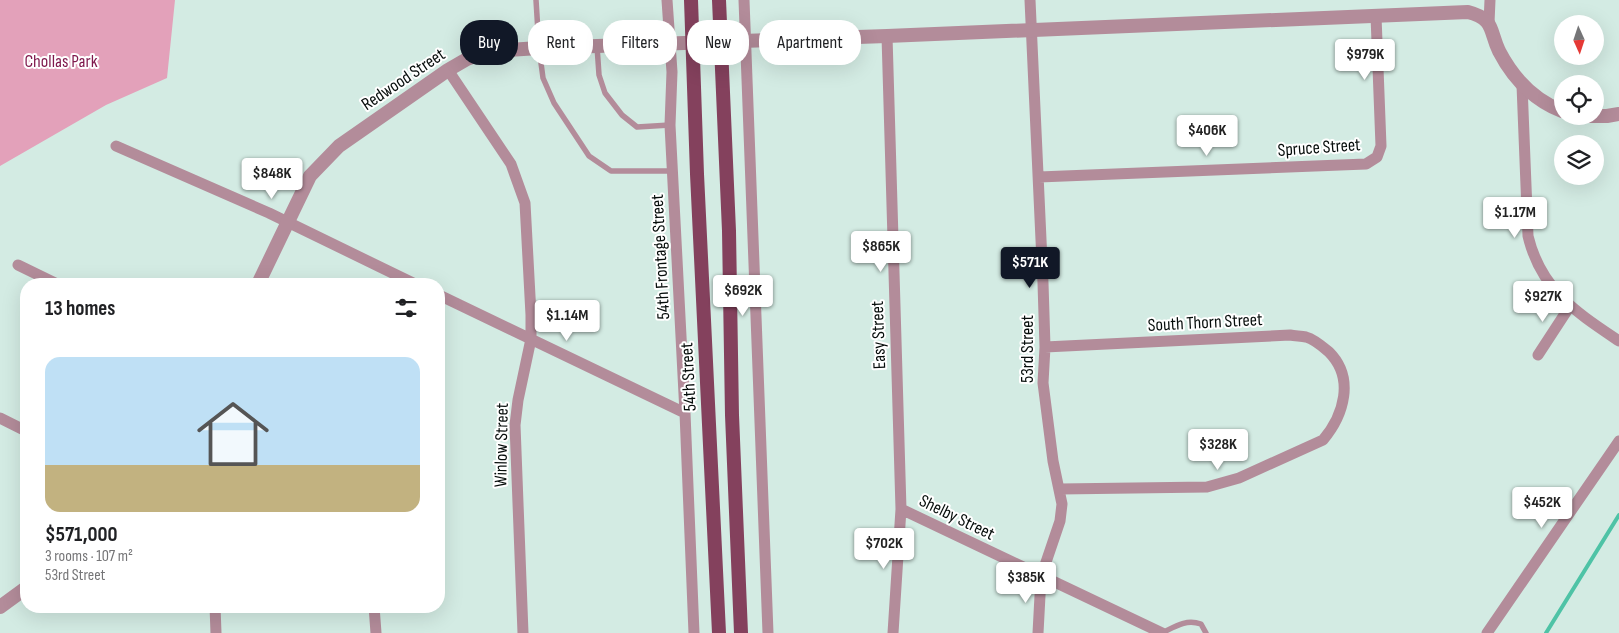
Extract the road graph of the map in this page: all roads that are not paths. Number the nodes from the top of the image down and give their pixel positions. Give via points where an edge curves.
1 (536, 0) edge
2 (667, 0) edge
3 (691, 0) edge
4 (719, 0) edge
5 (744, 0) edge
6 (1030, 0) edge
7 (1490, 0) edge
8 (1376, 16) junction
9 (537, 20) edge
10 (668, 20) edge
11 (691, 20) edge
12 (720, 20) edge
13 (745, 20) edge
14 (1489, 23) junction
15 (1031, 30) junction
16 (887, 36) junction
17 (749, 41) edge
18 (593, 45) edge
19 (597, 45) junction
20 (603, 45) edge
21 (528, 49) edge
22 (541, 65) edge
23 (671, 65) edge
24 (693, 65) edge
25 (722, 65) edge
26 (747, 65) edge
27 (448, 70) junction
28 (1522, 85) junction
29 (1554, 107) edge
30 (1619, 114) edge
31 (1604, 115) edge
32 (670, 125) junction
33 (116, 146) dead end
34 (672, 171) junction
35 (1040, 177) junction
36 (288, 222) junction
37 (18, 265) dead end
38 (45, 278) edge
39 (261, 278) edge
40 (403, 278) edge
41 (445, 298) edge
42 (1570, 306) junction
43 (531, 339) junction
44 (1619, 341) edge
45 (1045, 347) junction
46 (1538, 355) dead end
47 (685, 414) junction
48 (0, 418) edge
49 (20, 428) edge
50 (1619, 441) edge
51 (1060, 489) junction
52 (901, 509) junction
53 (1041, 577) junction
54 (20, 592) edge
55 (0, 606) edge
56 (215, 613) edge
57 (375, 613) edge
58 (216, 633) edge
59 (376, 633) edge
60 (523, 633) edge
61 (694, 633) edge
62 (719, 633) edge
63 (741, 633) edge
64 (768, 633) edge
65 (893, 633) edge
66 (1038, 633) edge
67 (1162, 633) edge
68 (1206, 633) edge
69 (1488, 633) edge

1 - 9 lane
2 - 10 street, 54th Frontage Street
3 - 11 main road, 54th Street
4 - 12 main road
5 - 13 street
6 - 15 street, 53rd Street
7 - 14 street
8 - 14 street, Redwood Street via 1468,12
8 - 15 street, Redwood Street
8 - 35 street, Spruce Street via 1381,146 1378,157 1366,164
14 - 28 street via 1499,52
15 - 16 street, Redwood Street
15 - 35 street, 53rd Street
16 - 17 street, Redwood Street
16 - 52 street, Easy Street
18 - 19 street, Redwood Street
19 - 20 street, Redwood Street
19 - 32 lane via 599,75 605,93 622,115 637,127
21 - 27 street, Redwood Street via 490,51
22 - 34 lane via 554,103 590,156 611,171
23 - 32 street, 54th Frontage Street
24 - 62 main road, 54th Street
25 - 63 main road
26 - 64 street
27 - 36 street, Redwood Street via 339,146 310,176
27 - 43 street, Winlow Street via 511,164 525,203
28 - 29 street
28 - 42 street via 1528,236 1540,271
30 - 31 street
32 - 34 street, 54th Frontage Street
33 - 36 street
34 - 47 street, 54th Frontage Street
35 - 45 street, 53rd Street
36 - 39 street, Redwood Street
36 - 40 street
37 - 38 street
41 - 43 street
42 - 44 street
42 - 46 street
43 - 47 street
43 - 60 street, Winlow Street via 515,425
45 - 51 street, 53rd Street via 1044,383 1053,461
45 - 51 street, South Thorn Street via 1290,335 1306,337 1324,347 1337,362 1345,381 1341,411 1323,440 1239,478 1208,487
47 - 61 street, 54th Frontage Street
48 - 49 street
50 - 69 street
51 - 53 street, 53rd Street via 1060,521
52 - 53 street, Shelby Street
52 - 65 street, Easy Street
53 - 66 street, 53rd Street
53 - 67 street, Shelby Street
54 - 55 street
56 - 58 street
57 - 59 street
67 - 68 lane via 1192,621 1201,624

